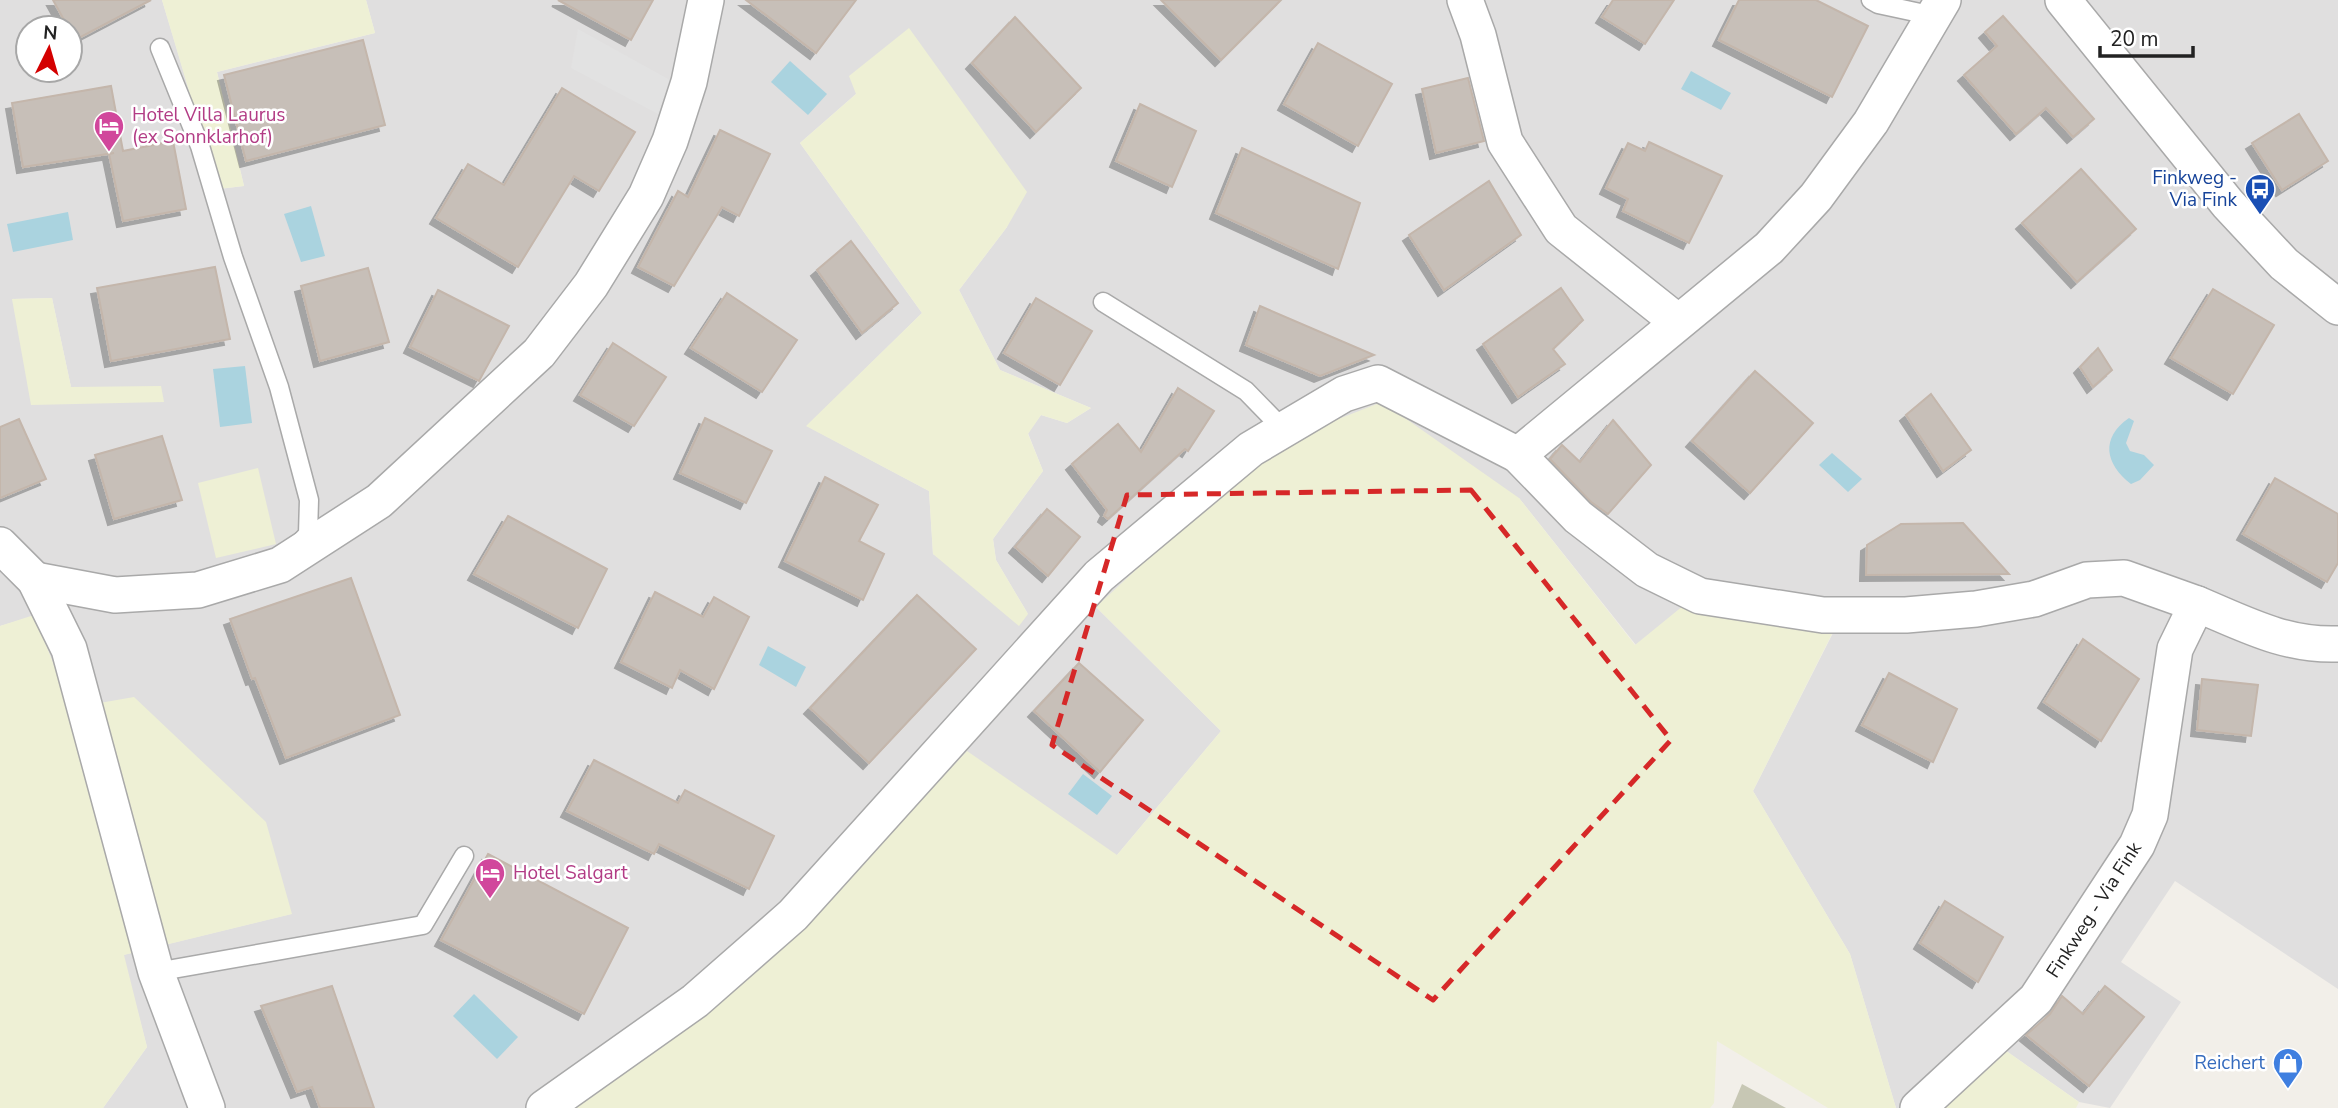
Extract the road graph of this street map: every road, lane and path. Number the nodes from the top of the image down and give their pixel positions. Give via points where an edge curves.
1 (706, 0) edge
2 (1465, 0) edge
3 (1871, 0) edge
4 (2063, 0) edge
5 (1938, 8) edge
6 (160, 48) dead end
7 (1104, 302) dead end
8 (2338, 307) edge
9 (1678, 322) junction
10 (1284, 430) junction
11 (1518, 455) junction
12 (0, 545) edge
13 (280, 565) junction
14 (35, 580) junction
15 (2197, 604) junction
16 (2338, 644) edge
17 (464, 856) dead end
18 (156, 972) junction
19 (207, 1108) edge
20 (544, 1108) edge
21 (1918, 1108) edge

1 - 13 street via 670,141 646,196 591,285 539,353 379,501
2 - 9 street via 1505,142 1561,229
3 - 5 lane
4 - 8 street via 2228,204 2284,264
5 - 9 street via 1871,122 1816,197 1769,247
6 - 13 lane via 200,146 279,387 309,500 308,534
7 - 10 lane via 1246,391
9 - 11 street
10 - 11 street via 1344,394 1378,383
10 - 20 street via 1251,449 1099,576 793,915 695,1001
11 - 15 street via 1578,517 1647,570 1700,596 1823,615 1906,615 1976,609 2034,599 2087,580 2124,578
12 - 14 street
13 - 14 street via 198,590 115,595
14 - 18 street via 69,649
15 - 16 street via 2275,637 2312,645
15 - 21 street, Finkweg - Via Fink via 2175,649 2150,815 2137,845 2036,999
17 - 18 lane via 423,925
18 - 19 street

